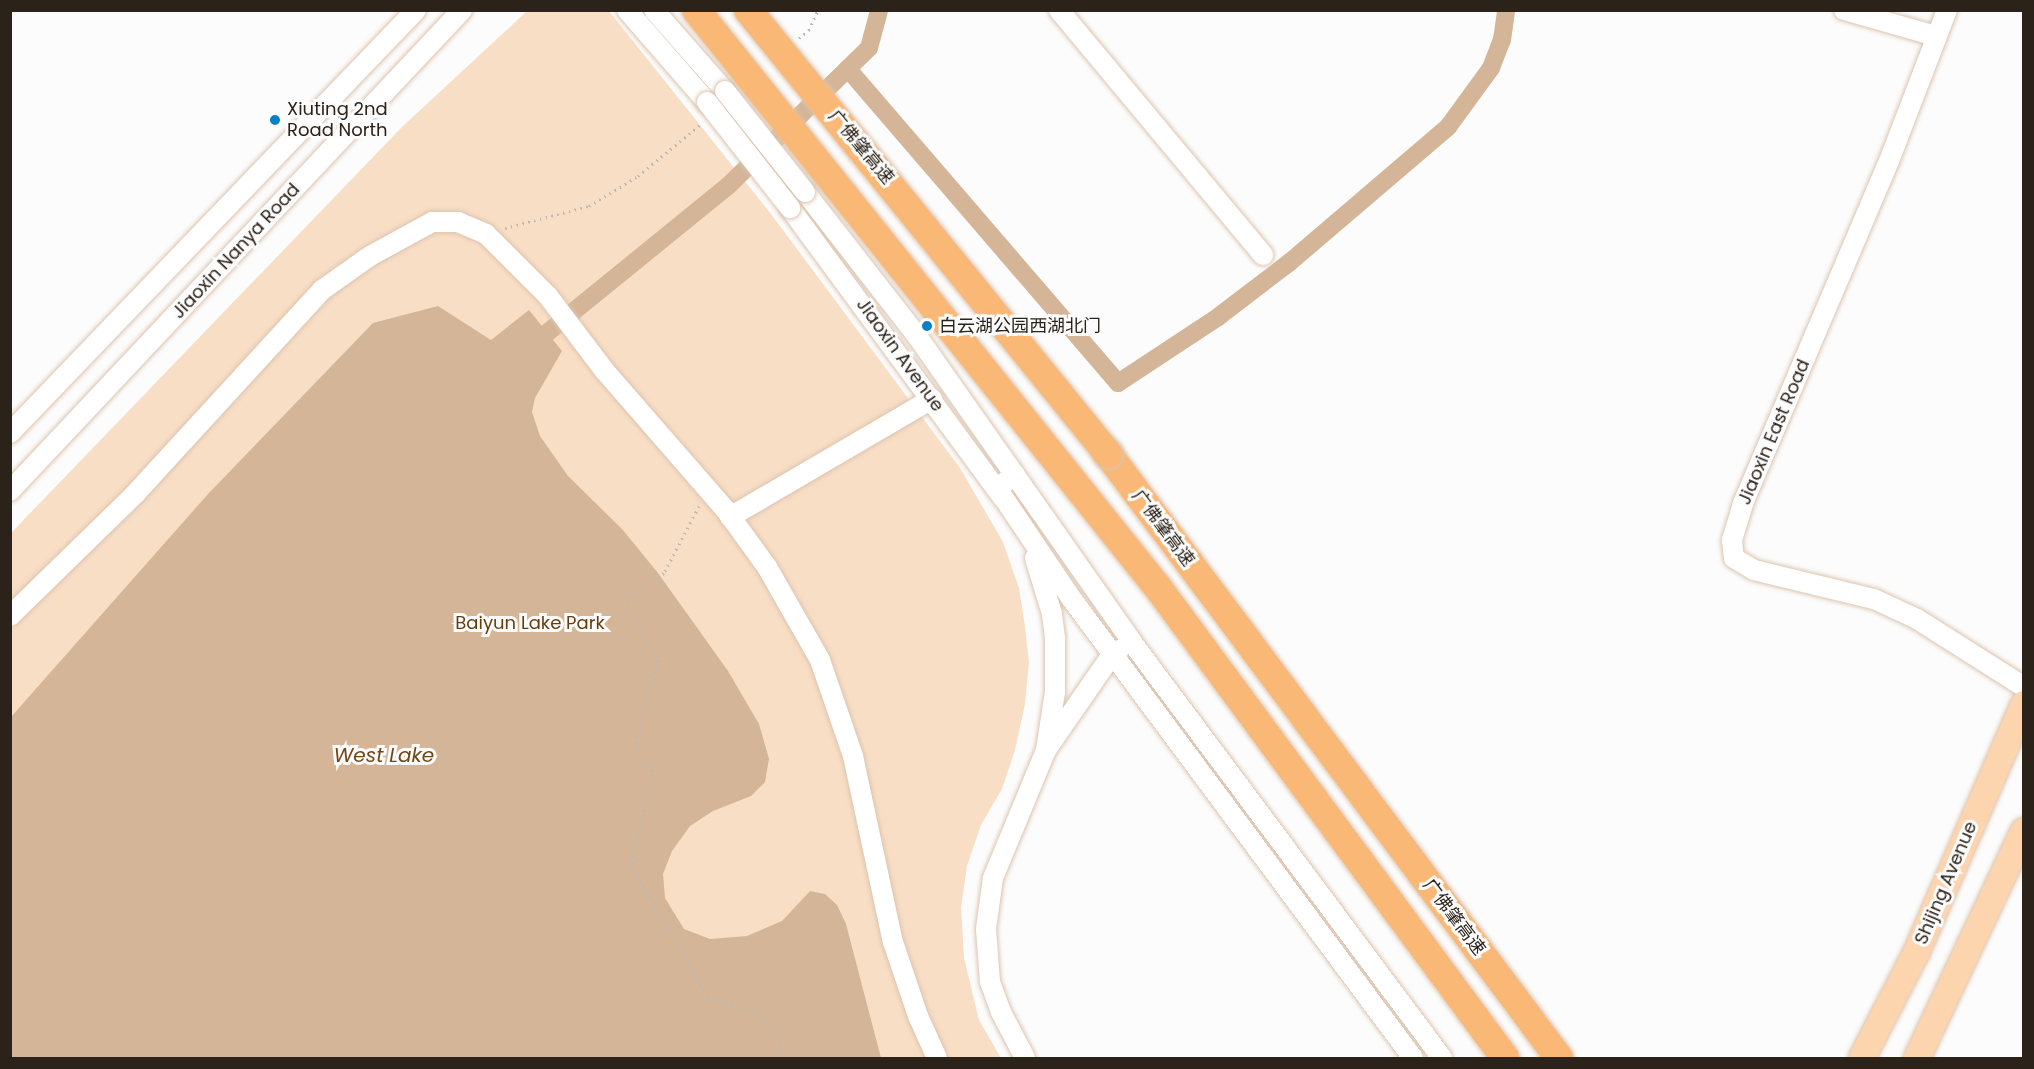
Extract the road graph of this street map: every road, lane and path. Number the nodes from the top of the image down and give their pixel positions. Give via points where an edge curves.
1 (416, 10) edge
2 (462, 10) edge
3 (627, 10) edge
4 (696, 10) edge
5 (748, 10) edge
6 (818, 10) edge
7 (1059, 10) edge
8 (1844, 10) edge
9 (1947, 10) edge
10 (666, 15) edge
11 (1936, 36) junction
12 (651, 37) junction
13 (791, 45) dead end
14 (706, 111) junction
15 (486, 234) junction
16 (1263, 255) dead end
17 (932, 399) junction
18 (10, 433) edge
19 (1015, 475) junction
20 (709, 489) junction
21 (997, 489) junction
22 (10, 490) edge
23 (730, 517) junction
24 (10, 616) edge
25 (1131, 641) junction
26 (1111, 656) junction
27 (2024, 687) edge
28 (2024, 704) edge
29 (1046, 750) junction
30 (2024, 831) edge
31 (789, 1059) edge
32 (937, 1059) edge
33 (1025, 1059) edge
34 (1413, 1059) edge
35 (1442, 1059) edge
36 (1505, 1059) edge
37 (1559, 1059) edge
38 (1862, 1059) edge
39 (1917, 1059) edge

1 - 18 street, Jiaoxin Nanya Road
2 - 22 street, Jiaoxin Nanya Road
3 - 12 street, Jiaoxin Avenue
4 - 36 highway, bridge via 1152,580
5 - 37 highway, 广佛肇高速, bridge via 1108,454
6 - 13 path via 808,30
7 - 16 street
8 - 11 street
9 - 11 street, Jiaoxin East Road
10 - 12 street
10 - 19 street, Jiaoxin Avenue, bridge via 917,336
11 - 27 street, Jiaoxin East Road via 1889,161 1732,540 1734,558 1754,570 1874,599 1917,619
12 - 14 street, Jiaoxin Avenue
14 - 15 path via 638,176 589,206
14 - 17 street, Jiaoxin Avenue, bridge via 790,207
15 - 20 street via 548,296
15 - 24 street via 458,222 432,222 370,256 322,290 135,494
17 - 21 street, Jiaoxin Avenue
17 - 23 street
19 - 21 street
19 - 25 street, Jiaoxin Avenue
20 - 23 street
20 - 31 path via 664,573 624,598 658,660 636,744 653,774 631,865 708,998 760,1013
21 - 26 street
21 - 29 street, Jiaoxin Avenue via 1032,550 1052,614 1055,692
23 - 32 street via 766,567 820,660 853,756 893,942
25 - 26 street, Jiaoxin Avenue
25 - 35 street, Jiaoxin Avenue
26 - 29 street, Jiaoxin Avenue
26 - 34 street
28 - 38 main road, Shijing Avenue via 1917,951
29 - 33 street, Jiaoxin Avenue via 993,878 986,921 990,982
30 - 39 main road

